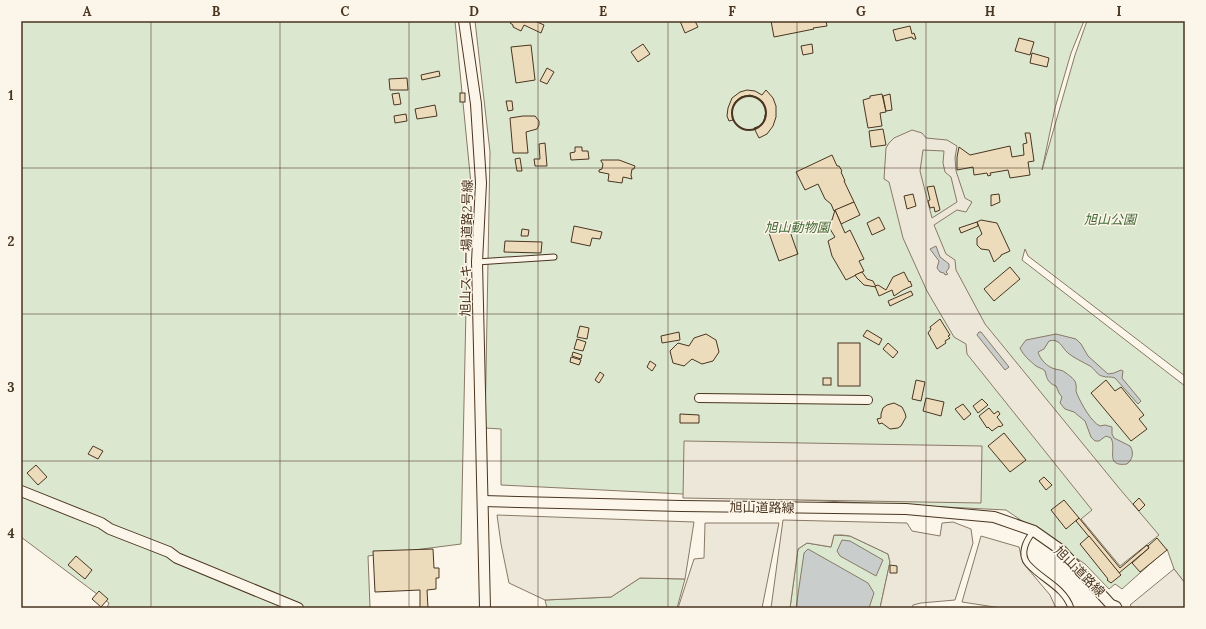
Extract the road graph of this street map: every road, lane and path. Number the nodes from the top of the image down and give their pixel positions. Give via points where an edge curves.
1 (464, 21) edge
2 (554, 257) dead end
3 (477, 262) junction
4 (699, 398) dead end
5 (868, 400) dead end
6 (21, 491) edge
7 (483, 501) junction
8 (1034, 531) junction
9 (298, 608) edge
10 (485, 608) edge
11 (1071, 608) edge
12 (1113, 608) edge

1 - 3 street, 旭山スキー場道路2号線 via 476,104 481,183
2 - 3 lane
3 - 7 street, 旭山スキー場道路2号線
4 - 5 street
6 - 9 street
7 - 8 street, 旭山道路線 via 906,509 994,517
7 - 10 street
8 - 11 lane via 1028,537 1023,550 1028,564 1059,589 1069,600
8 - 12 street, 旭山道路線 via 1061,550

